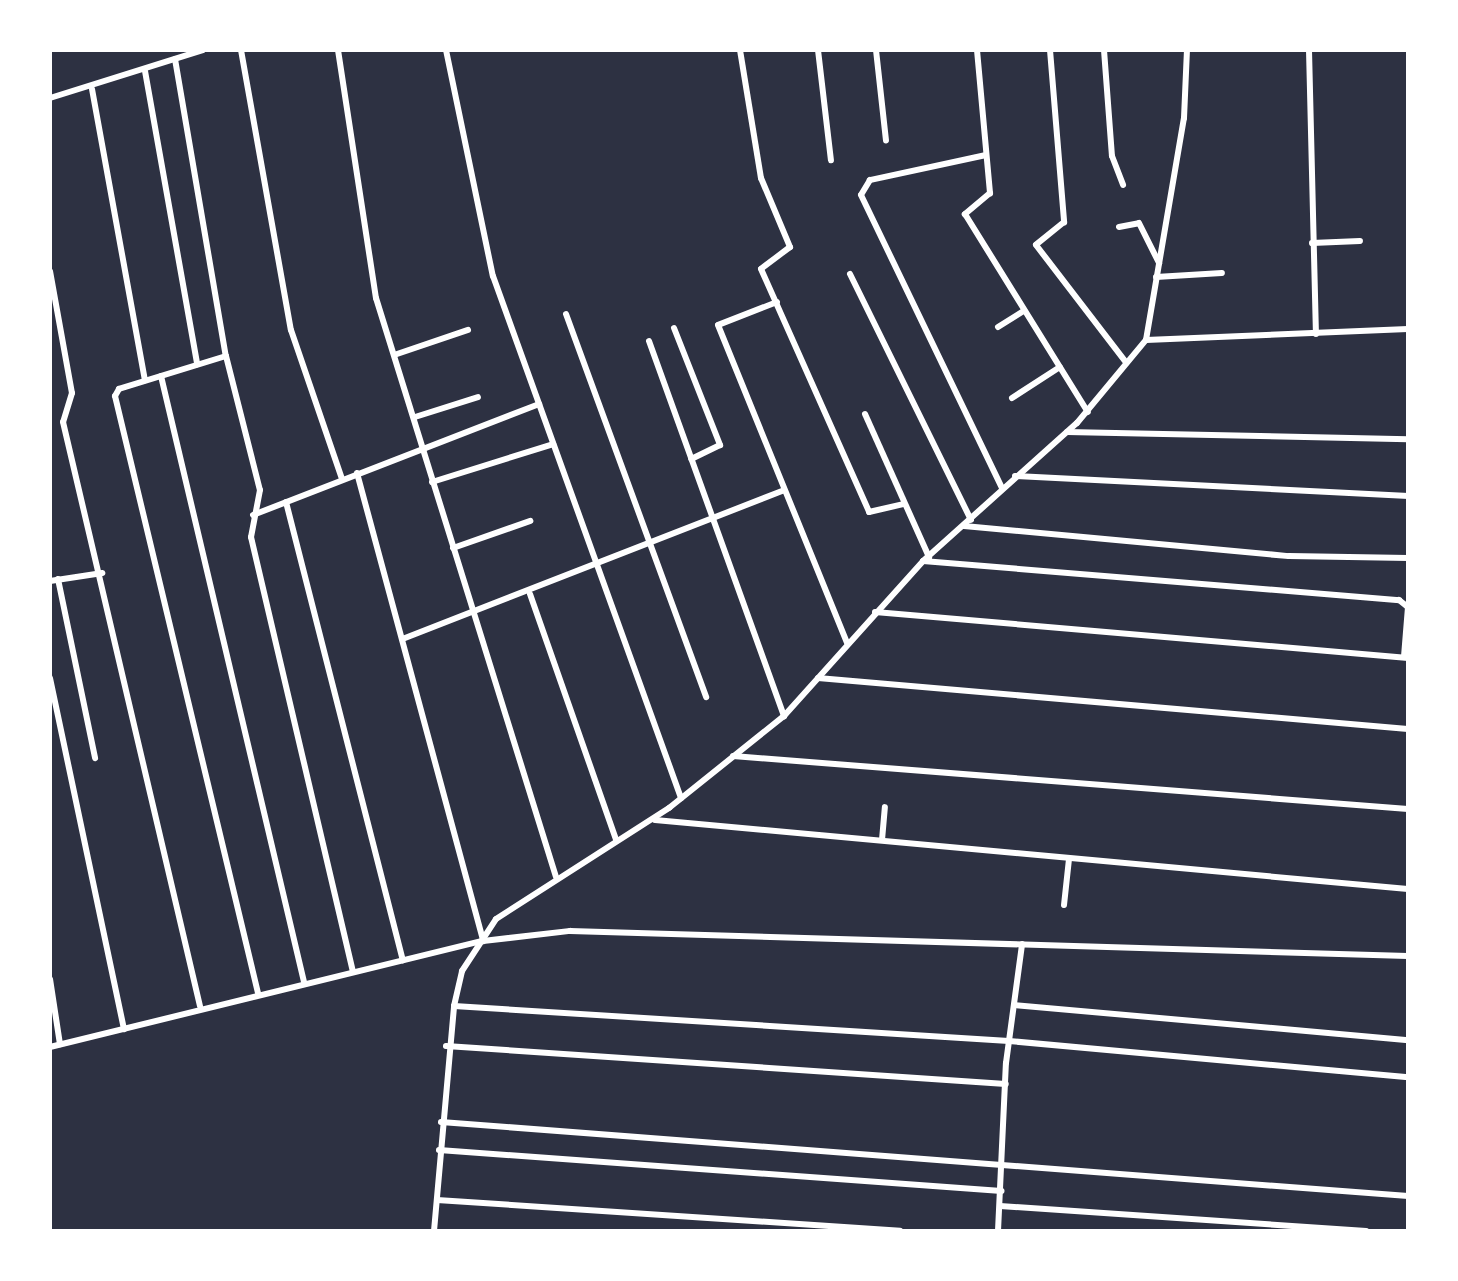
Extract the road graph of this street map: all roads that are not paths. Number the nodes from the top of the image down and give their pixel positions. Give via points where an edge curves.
1 (203, 50) edge
2 (241, 50) edge
3 (338, 50) edge
4 (446, 50) edge
5 (740, 50) edge
6 (818, 50) edge
7 (876, 50) edge
8 (977, 50) edge
9 (1050, 50) edge
10 (1104, 50) edge
11 (1187, 50) edge
12 (1309, 50) edge
13 (175, 59) junction
14 (145, 71) junction
15 (92, 89) junction
16 (50, 98) edge
17 (886, 140) dead end
18 (986, 155) junction
19 (831, 160) dead end
20 (1123, 185) dead end
21 (1119, 227) dead end
22 (1360, 241) dead end
23 (1312, 243) junction
24 (1159, 263) junction
25 (50, 271) edge
26 (1222, 273) dead end
27 (850, 274) dead end
28 (1156, 277) junction
29 (777, 302) junction
30 (1024, 311) junction
31 (566, 314) dead end
32 (998, 327) dead end
33 (674, 328) dead end
34 (1408, 329) edge
35 (468, 330) dead end
36 (1316, 334) junction
37 (1146, 340) junction
38 (649, 341) dead end
39 (397, 354) junction
40 (226, 356) junction
41 (1125, 361) junction
42 (197, 364) junction
43 (1060, 367) junction
44 (161, 376) junction
45 (145, 380) junction
46 (478, 397) dead end
47 (1012, 398) dead end
48 (539, 404) junction
49 (1088, 412) junction
50 (865, 414) dead end
51 (415, 417) junction
52 (1067, 432) junction
53 (1408, 439) edge
54 (553, 444) junction
55 (424, 449) junction
56 (691, 459) junction
57 (357, 473) junction
58 (1015, 476) junction
59 (342, 479) junction
60 (432, 482) junction
61 (1002, 488) junction
62 (783, 491) junction
63 (1408, 496) edge
64 (286, 502) junction
65 (903, 504) junction
66 (253, 515) junction
67 (712, 519) junction
68 (971, 520) junction
69 (530, 521) dead end
70 (964, 526) junction
71 (651, 542) junction
72 (453, 548) junction
73 (1408, 558) edge
74 (926, 559) junction
75 (593, 568) junction
76 (102, 573) junction
77 (54, 580) edge
78 (530, 594) junction
79 (875, 612) junction
80 (477, 613) junction
81 (405, 638) junction
82 (847, 643) junction
83 (1406, 657) edge
84 (50, 678) edge
85 (818, 678) junction
86 (706, 697) dead end
87 (784, 716) junction
88 (1408, 729) edge
89 (733, 756) junction
90 (95, 758) dead end
91 (681, 798) junction
92 (885, 807) dead end
93 (1408, 809) edge
94 (653, 819) junction
95 (616, 840) junction
96 (882, 840) junction
97 (1069, 859) junction
98 (556, 877) junction
99 (1408, 889) edge
100 (1064, 905) dead end
101 (483, 941) junction
102 (1022, 944) junction
103 (1408, 956) edge
104 (403, 960) junction
105 (353, 971) junction
106 (50, 979) edge
107 (304, 982) junction
108 (258, 993) junction
109 (1014, 1005) junction
110 (200, 1006) junction
111 (454, 1006) junction
112 (124, 1029) junction
113 (1408, 1040) edge
114 (1009, 1041) junction
115 (60, 1044) junction
116 (446, 1046) junction
117 (50, 1047) edge
118 (1408, 1077) edge
119 (1006, 1084) junction
120 (441, 1122) junction
121 (439, 1150) junction
122 (1004, 1168) junction
123 (1002, 1191) junction
124 (1408, 1196) edge
125 (437, 1200) junction
126 (1000, 1206) junction
127 (434, 1231) edge
128 (900, 1231) edge
129 (998, 1231) edge
130 (1366, 1231) edge

1 - 13 street
2 - 59 street via 291,330
3 - 39 street via 372,280
4 - 48 street via 483,246
5 - 29 street via 761,178 790,247 761,267
6 - 19 street
7 - 17 street
8 - 18 street
9 - 41 street via 1064,222 1036,245
10 - 20 street via 1112,156
11 - 24 street via 1184,118
12 - 23 street
13 - 14 street
13 - 40 street
14 - 15 street
14 - 42 street
15 - 16 street
15 - 45 street
18 - 30 street via 990,193 965,214
18 - 61 street via 870,180 861,195
21 - 24 street via 1139,223
22 - 23 street
23 - 36 street
24 - 28 street
25 - 76 street via 72,393 63,422
26 - 28 street
27 - 68 street
28 - 37 street
29 - 62 street via 718,325
29 - 65 street via 869,512
30 - 32 street
30 - 43 street
31 - 71 street
33 - 56 street via 720,445
34 - 36 street
35 - 39 street
36 - 37 street
37 - 41 street
38 - 56 street
39 - 51 street
40 - 42 street
40 - 66 street via 258,506
41 - 49 street
42 - 44 street
43 - 47 street
43 - 49 street
44 - 45 street
44 - 107 street
45 - 108 street via 115,396
46 - 51 street
48 - 54 street
48 - 55 street
49 - 52 street
50 - 65 street
51 - 55 street
52 - 53 street
52 - 58 street
54 - 60 street
54 - 75 street
55 - 57 street
55 - 60 street
56 - 67 street
57 - 59 street
57 - 81 street
58 - 61 street
58 - 63 street
59 - 64 street
60 - 72 street
61 - 68 street
62 - 67 street
62 - 82 street
64 - 66 street
64 - 104 street
65 - 74 street
66 - 105 street via 251,537
67 - 71 street
67 - 87 street
68 - 70 street
69 - 72 street
70 - 73 street via 1289,556
70 - 74 street
71 - 75 street
71 - 86 street
72 - 80 street
74 - 79 street
74 - 83 street via 1399,600 1408,607
75 - 78 street
75 - 91 street
76 - 77 street
76 - 110 street
77 - 90 street
78 - 80 street
78 - 95 street
79 - 82 street
79 - 83 street
80 - 81 street
80 - 98 street
81 - 101 street
82 - 85 street
84 - 112 street
85 - 87 street
85 - 88 street
87 - 89 street
89 - 91 street
89 - 93 street
91 - 94 street
92 - 96 street
94 - 95 street
94 - 96 street
95 - 98 street
96 - 97 street
97 - 99 street
97 - 100 street
98 - 101 street via 496,919
101 - 102 street via 611,930
101 - 104 street
101 - 111 street via 462,971
102 - 103 street
102 - 109 street
104 - 105 street
105 - 107 street
106 - 115 street
107 - 108 street
108 - 110 street
109 - 113 street
109 - 114 street
110 - 112 street
111 - 114 street
111 - 116 street
112 - 115 street
114 - 118 street
114 - 119 street
115 - 117 street
116 - 119 street
116 - 120 street
119 - 122 street
120 - 121 street
120 - 122 street
121 - 123 street
121 - 125 street
122 - 123 street
122 - 124 street
123 - 126 street
125 - 127 street
125 - 128 street
126 - 129 street
126 - 130 street

